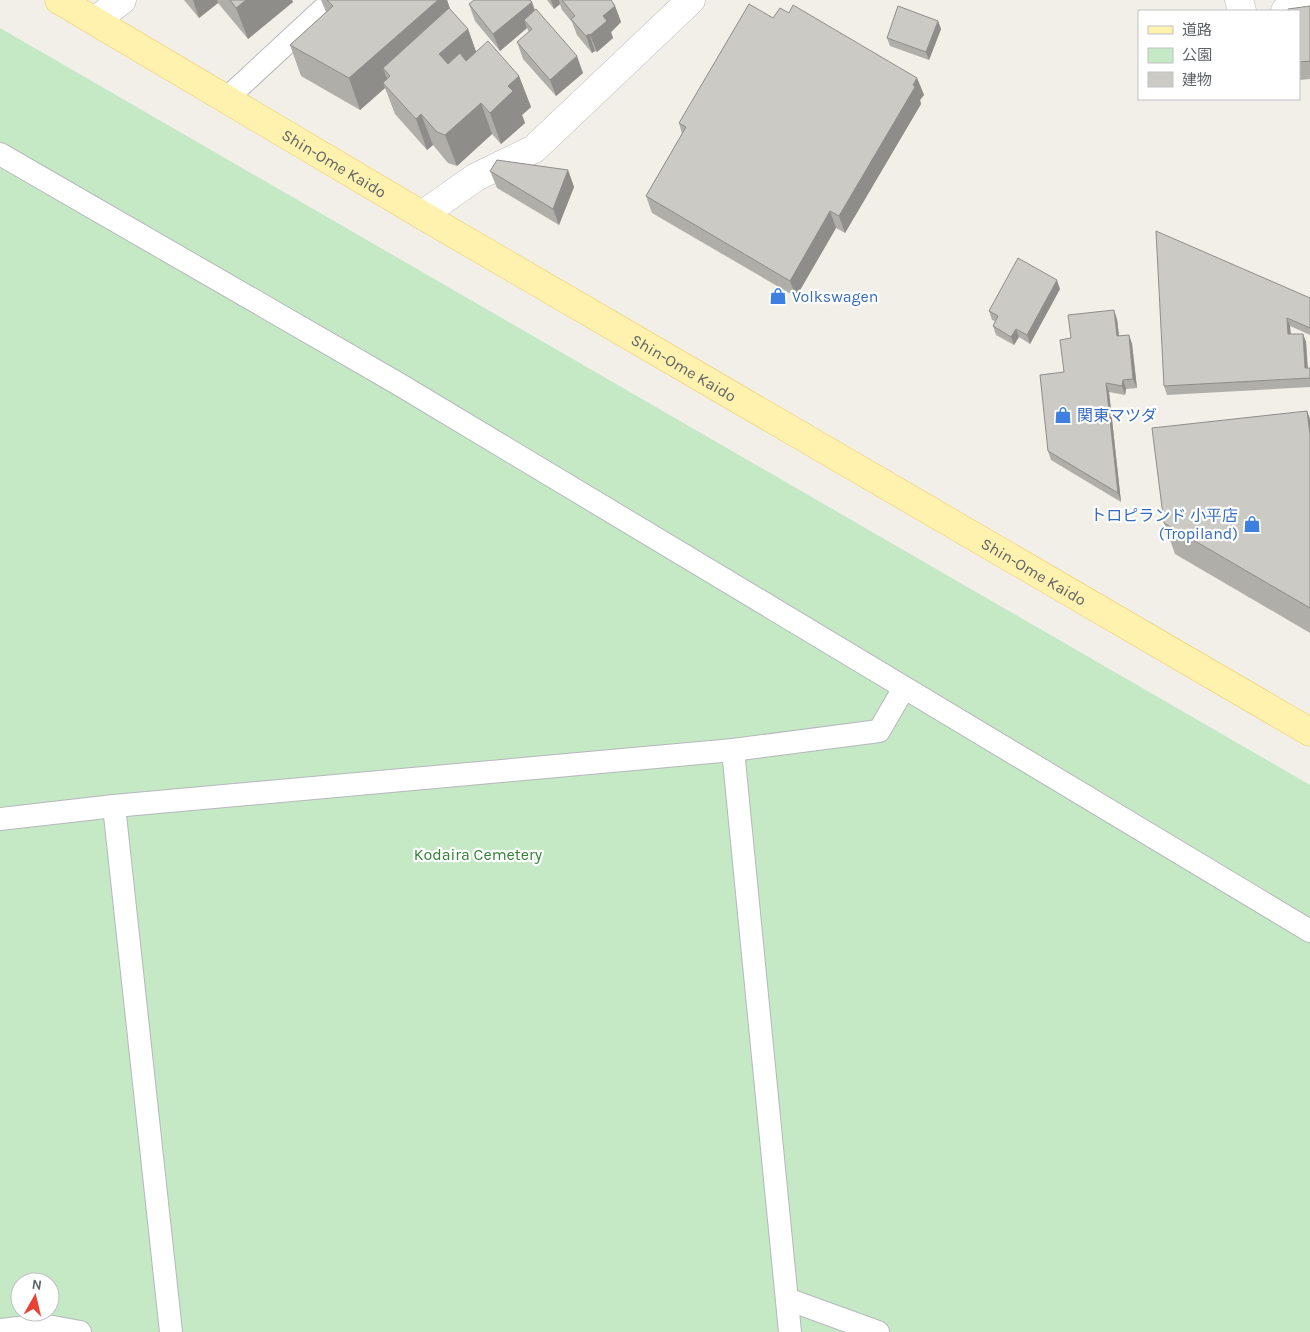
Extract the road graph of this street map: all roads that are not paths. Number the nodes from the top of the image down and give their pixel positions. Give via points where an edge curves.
1 (59, 0) edge
2 (122, 0) edge
3 (333, 0) edge
4 (691, 0) edge
5 (1310, 7) edge
6 (1292, 10) edge
7 (95, 21) junction
8 (226, 99) junction
9 (4, 163) edge
10 (422, 216) junction
11 (904, 688) junction
12 (1310, 732) edge
13 (733, 750) junction
14 (114, 806) junction
15 (0, 819) edge
16 (1310, 931) edge
17 (787, 1299) junction
18 (0, 1330) edge
19 (80, 1332) edge
20 (171, 1332) edge
21 (790, 1332) edge
22 (878, 1332) edge

1 - 7 main road, Shin-Ome Kaido
2 - 7 street
3 - 8 lane
4 - 10 street via 534,149 476,176
5 - 6 street
7 - 8 main road, Shin-Ome Kaido
8 - 10 main road, Shin-Ome Kaido
9 - 11 lane via 397,382
10 - 12 main road, Shin-Ome Kaido
11 - 13 lane via 879,732
11 - 16 lane
13 - 14 lane
13 - 17 lane
14 - 15 lane
14 - 20 lane
17 - 21 lane
17 - 22 lane
18 - 19 lane via 42,1325

